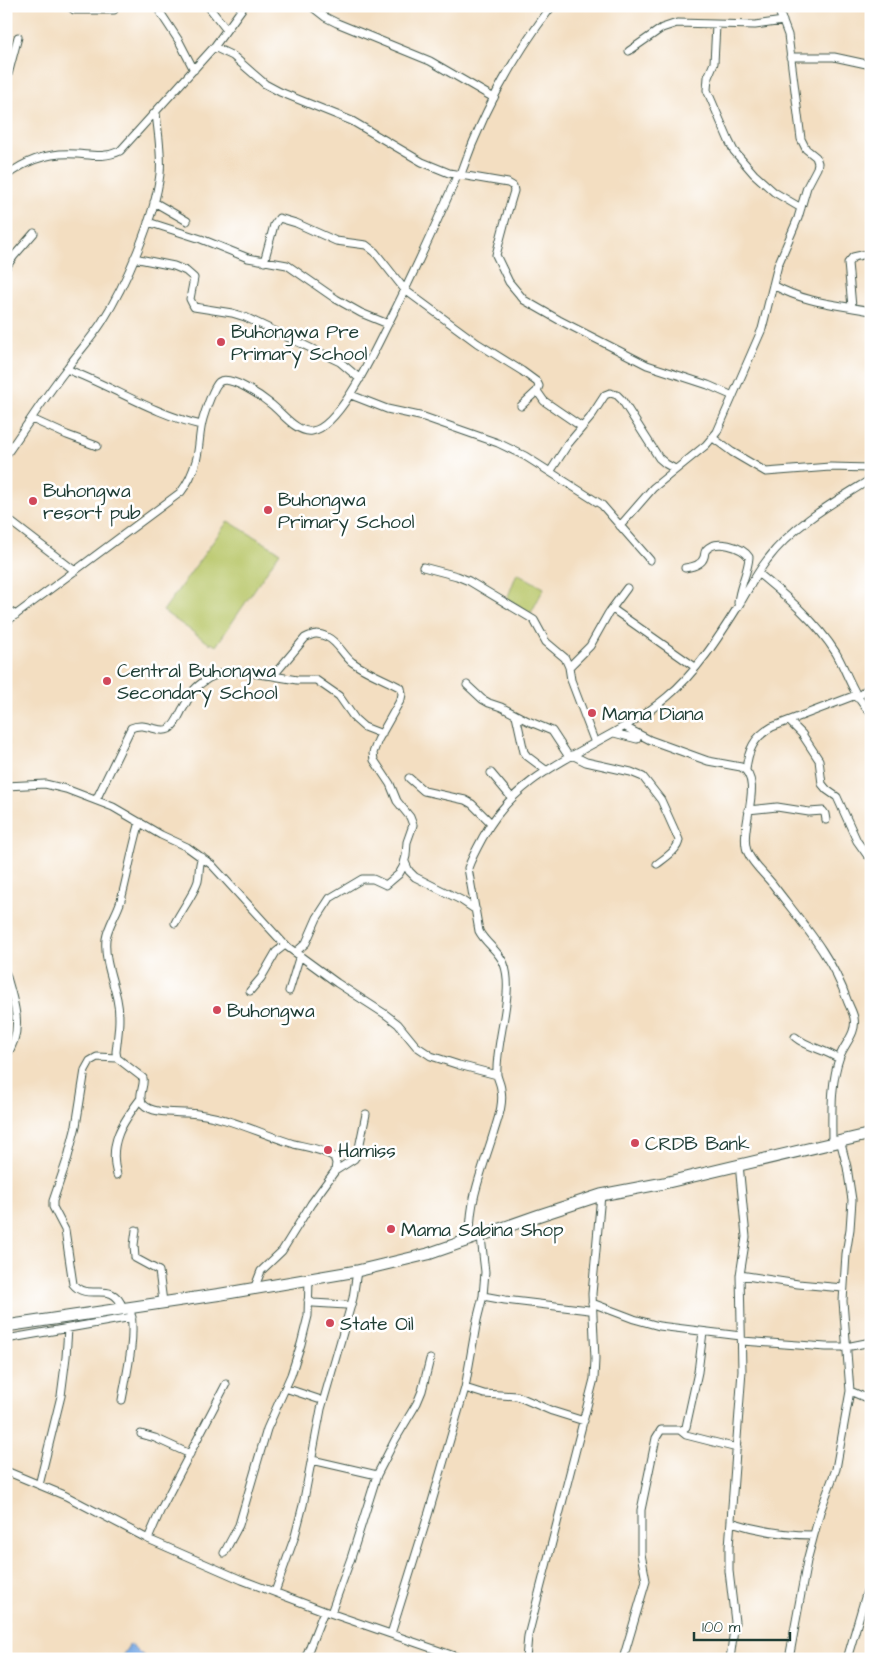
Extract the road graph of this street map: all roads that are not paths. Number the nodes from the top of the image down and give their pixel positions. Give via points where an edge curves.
1 (69, 6) edge
2 (156, 6) edge
3 (208, 6) edge
4 (244, 6) edge
5 (311, 6) edge
6 (552, 6) edge
7 (776, 6) edge
8 (114, 10) dead end
9 (782, 20) junction
10 (716, 25) junction
11 (226, 29) junction
12 (18, 37) dead end
13 (214, 47) junction
14 (629, 51) dead end
15 (790, 57) junction
16 (871, 65) edge
17 (194, 70) junction
18 (6, 82) edge
19 (494, 98) junction
20 (156, 113) junction
21 (459, 174) junction
22 (6, 176) edge
23 (154, 202) junction
24 (801, 208) junction
25 (187, 221) dead end
26 (148, 222) junction
27 (34, 233) dead end
28 (871, 253) edge
29 (134, 258) junction
30 (264, 262) junction
31 (6, 267) edge
32 (773, 285) junction
33 (405, 290) junction
34 (852, 308) junction
35 (871, 310) edge
36 (388, 324) junction
37 (66, 370) junction
38 (360, 379) junction
39 (537, 391) junction
40 (351, 395) junction
41 (733, 396) junction
42 (522, 406) dead end
43 (32, 418) junction
44 (201, 425) junction
45 (579, 425) dead end
46 (714, 438) junction
47 (97, 446) dead end
48 (6, 455) edge
49 (871, 468) edge
50 (675, 469) junction
51 (550, 472) junction
52 (871, 479) edge
53 (6, 518) edge
54 (620, 526) junction
55 (650, 560) dead end
56 (423, 566) dead end
57 (685, 568) dead end
58 (75, 571) junction
59 (758, 573) junction
60 (627, 588) dead end
61 (738, 606) junction
62 (6, 609) edge
63 (610, 611) junction
64 (16, 615) junction
65 (6, 622) edge
66 (569, 667) junction
67 (695, 667) junction
68 (274, 676) junction
69 (467, 685) dead end
70 (871, 685) edge
71 (857, 696) junction
72 (871, 713) edge
73 (516, 715) junction
74 (789, 721) junction
75 (625, 727) junction
76 (614, 733) junction
77 (382, 734) junction
78 (637, 739) dead end
79 (595, 743) junction
80 (570, 756) junction
81 (746, 770) junction
82 (547, 771) junction
83 (490, 773) dead end
84 (409, 778) dead end
85 (6, 786) edge
86 (511, 797) junction
87 (96, 800) junction
88 (748, 810) junction
89 (826, 820) dead end
90 (140, 822) junction
91 (491, 823) junction
92 (867, 855) dead end
93 (202, 857) junction
94 (405, 862) junction
95 (657, 864) dead end
96 (476, 910) junction
97 (175, 923) dead end
98 (285, 945) junction
99 (298, 953) junction
100 (6, 974) edge
101 (250, 990) dead end
102 (289, 991) dead end
103 (795, 1037) dead end
104 (6, 1056) edge
105 (117, 1058) junction
106 (839, 1059) junction
107 (497, 1075) junction
108 (141, 1098) junction
109 (366, 1114) dead end
110 (871, 1134) edge
111 (836, 1142) junction
112 (739, 1164) junction
113 (335, 1171) junction
114 (116, 1175) dead end
115 (601, 1195) junction
116 (136, 1230) dead end
117 (476, 1238) junction
118 (357, 1271) junction
119 (740, 1275) junction
120 (309, 1279) junction
121 (843, 1288) junction
122 (254, 1289) junction
123 (483, 1296) junction
124 (308, 1300) junction
125 (163, 1302) junction
126 (346, 1305) dead end
127 (591, 1307) junction
128 (128, 1311) junction
129 (6, 1326) edge
130 (68, 1329) junction
131 (704, 1332) junction
132 (6, 1339) edge
133 (742, 1339) junction
134 (871, 1342) edge
135 (846, 1346) junction
136 (430, 1359) dead end
137 (226, 1384) dead end
138 (285, 1388) junction
139 (465, 1388) junction
140 (850, 1391) junction
141 (318, 1399) dead end
142 (122, 1400) dead end
143 (871, 1400) edge
144 (584, 1421) junction
145 (682, 1430) junction
146 (141, 1434) dead end
147 (737, 1448) junction
148 (190, 1454) junction
149 (312, 1460) junction
150 (6, 1471) edge
151 (377, 1476) junction
152 (39, 1485) junction
153 (731, 1522) junction
154 (813, 1535) junction
155 (148, 1538) junction
156 (224, 1553) dead end
157 (871, 1577) edge
158 (275, 1592) junction
159 (328, 1612) junction
160 (391, 1634) junction
161 (305, 1659) edge
162 (463, 1659) edge
163 (526, 1659) edge
164 (623, 1659) edge
165 (730, 1659) edge
166 (789, 1659) edge
167 (847, 1659) edge

1 - 8 street via 74,10
2 - 17 street
3 - 11 street
4 - 11 street
5 - 19 street via 336,23 430,61
6 - 19 street
7 - 9 street
9 - 10 street via 755,25
9 - 15 street via 788,35
10 - 14 street via 677,23 662,28
10 - 24 street via 714,62 707,90 729,141 754,174 774,192
11 - 13 street
12 - 18 street
13 - 17 street
13 - 21 street via 233,56 265,84 280,92 352,121 439,170
15 - 16 street via 834,57
15 - 24 street via 802,139 818,163
17 - 20 street
19 - 21 street
20 - 22 street via 125,147 113,155 52,156 25,163
20 - 23 street via 161,161
21 - 33 street
21 - 41 street via 513,186 496,256 509,282 524,300 647,365
23 - 25 street
23 - 26 street
24 - 32 street
26 - 29 street
26 - 30 street
27 - 31 street
28 - 34 street via 853,257 848,263
29 - 37 street via 103,321
29 - 38 street via 174,266 191,274 194,283 190,299 194,307 245,317 340,362
30 - 33 street via 274,225 283,218 336,242 366,245
30 - 36 street via 287,265 336,299
32 - 34 street via 814,302
32 - 41 street via 762,329
33 - 36 street
33 - 39 street via 537,382
34 - 35 street
36 - 38 street
37 - 43 street
37 - 44 street via 90,378 159,412
38 - 40 street
39 - 42 street
39 - 45 street via 544,401
40 - 44 street via 320,428 310,432 296,426 248,390 225,380 214,387
40 - 51 street via 498,443
41 - 46 street
43 - 47 street
43 - 48 street
44 - 58 street via 197,460 181,492
46 - 49 street via 766,472 830,467
46 - 50 street
50 - 51 street via 658,458 622,400 610,393 605,395
50 - 54 street via 653,488
51 - 54 street via 602,505
52 - 59 street via 791,533
53 - 58 street
54 - 55 street
56 - 66 street via 469,581 529,616 546,642 565,658
57 - 61 street via 701,562 711,546 742,549 749,557
58 - 64 street
59 - 61 street
59 - 71 street via 815,624 836,655
60 - 63 street
61 - 67 street
62 - 64 street
63 - 66 street via 590,646
63 - 67 street via 617,611
64 - 65 street
66 - 79 street
67 - 75 street via 666,698
68 - 77 street via 316,680 338,696 364,727
68 - 77 street via 306,638 317,633 330,638 355,664 401,688 401,699
68 - 87 street via 235,671 215,676 194,690 170,729 142,725 131,728
69 - 73 street via 482,699
70 - 71 street
71 - 72 street
71 - 74 street
73 - 80 street via 552,731
73 - 82 street via 526,756
74 - 81 street via 758,737 749,751
74 - 92 street via 819,760 824,787 837,797
75 - 76 street
75 - 81 street via 668,748
76 - 78 street
76 - 79 street
77 - 94 street via 373,752 374,760 413,825
79 - 80 street
80 - 82 street
80 - 95 street via 638,774 653,789 667,810 679,840 676,848
81 - 88 street via 752,793
82 - 86 street
83 - 86 street
84 - 91 street via 424,791 465,800
85 - 87 street via 45,784
86 - 91 street
87 - 90 street
88 - 89 street via 777,807 820,811
88 - 106 street via 748,854 813,936 841,981 855,1026
90 - 93 street
90 - 105 street via 121,901 106,940 120,1020
91 - 96 street via 468,868
93 - 97 street via 194,891
93 - 98 street
94 - 96 street via 415,877
94 - 99 street via 399,874 386,885 373,879 362,879 330,898
96 - 107 street via 479,931 506,971 505,1013 496,1060
98 - 99 street
98 - 101 street via 276,952
99 - 102 street
99 - 107 street via 398,1024 416,1046 431,1056
100 - 104 street via 17,1017 17,1032
103 - 106 street
105 - 108 street via 143,1078
105 - 128 street via 97,1057 85,1070 76,1126 53,1207 65,1230 73,1284 81,1291 112,1293
106 - 111 street via 833,1091
107 - 117 street via 502,1090 501,1110 475,1199 470,1228
108 - 113 street via 144,1105 152,1108 214,1116 318,1150 334,1157
108 - 114 street via 118,1134 113,1163
109 - 113 street via 358,1153
110 - 111 highway
111 - 112 highway
111 - 121 street via 847,1167 852,1200
112 - 115 highway
112 - 119 street via 746,1237
113 - 122 street via 282,1251 261,1271
115 - 117 highway
115 - 127 street
116 - 125 street via 135,1258 159,1271
117 - 118 highway via 428,1254
117 - 123 street via 486,1272
118 - 120 highway
118 - 149 street via 353,1298 321,1409
119 - 121 street
119 - 133 street
120 - 122 highway
120 - 124 street
121 - 135 street
122 - 125 highway
123 - 127 street
123 - 139 street
124 - 126 street
124 - 138 street via 308,1316 301,1344
125 - 128 highway
127 - 131 street via 658,1326
127 - 144 street via 594,1378
128 - 129 highway
128 - 130 street
128 - 142 street via 131,1345
130 - 132 street
130 - 152 street via 61,1396
131 - 133 street
131 - 145 street via 688,1423
133 - 135 street
133 - 147 street
134 - 135 street
135 - 140 street
136 - 151 street via 417,1403
137 - 148 street
138 - 141 street
138 - 156 street via 266,1429 239,1525
139 - 144 street via 484,1394 517,1396
139 - 160 street
140 - 143 street
140 - 154 street via 836,1469
144 - 163 street via 528,1636
145 - 147 street via 686,1435
145 - 164 street via 661,1430 656,1438 641,1510 641,1554 646,1581
146 - 148 street
147 - 153 street
148 - 155 street
149 - 151 street
149 - 158 street via 296,1536
150 - 152 street
151 - 159 street via 349,1566
152 - 155 street
153 - 154 street via 785,1535
153 - 165 street via 729,1571 734,1622
154 - 166 street
155 - 158 street
157 - 167 street
158 - 159 street
159 - 160 street
159 - 161 street
160 - 162 street

